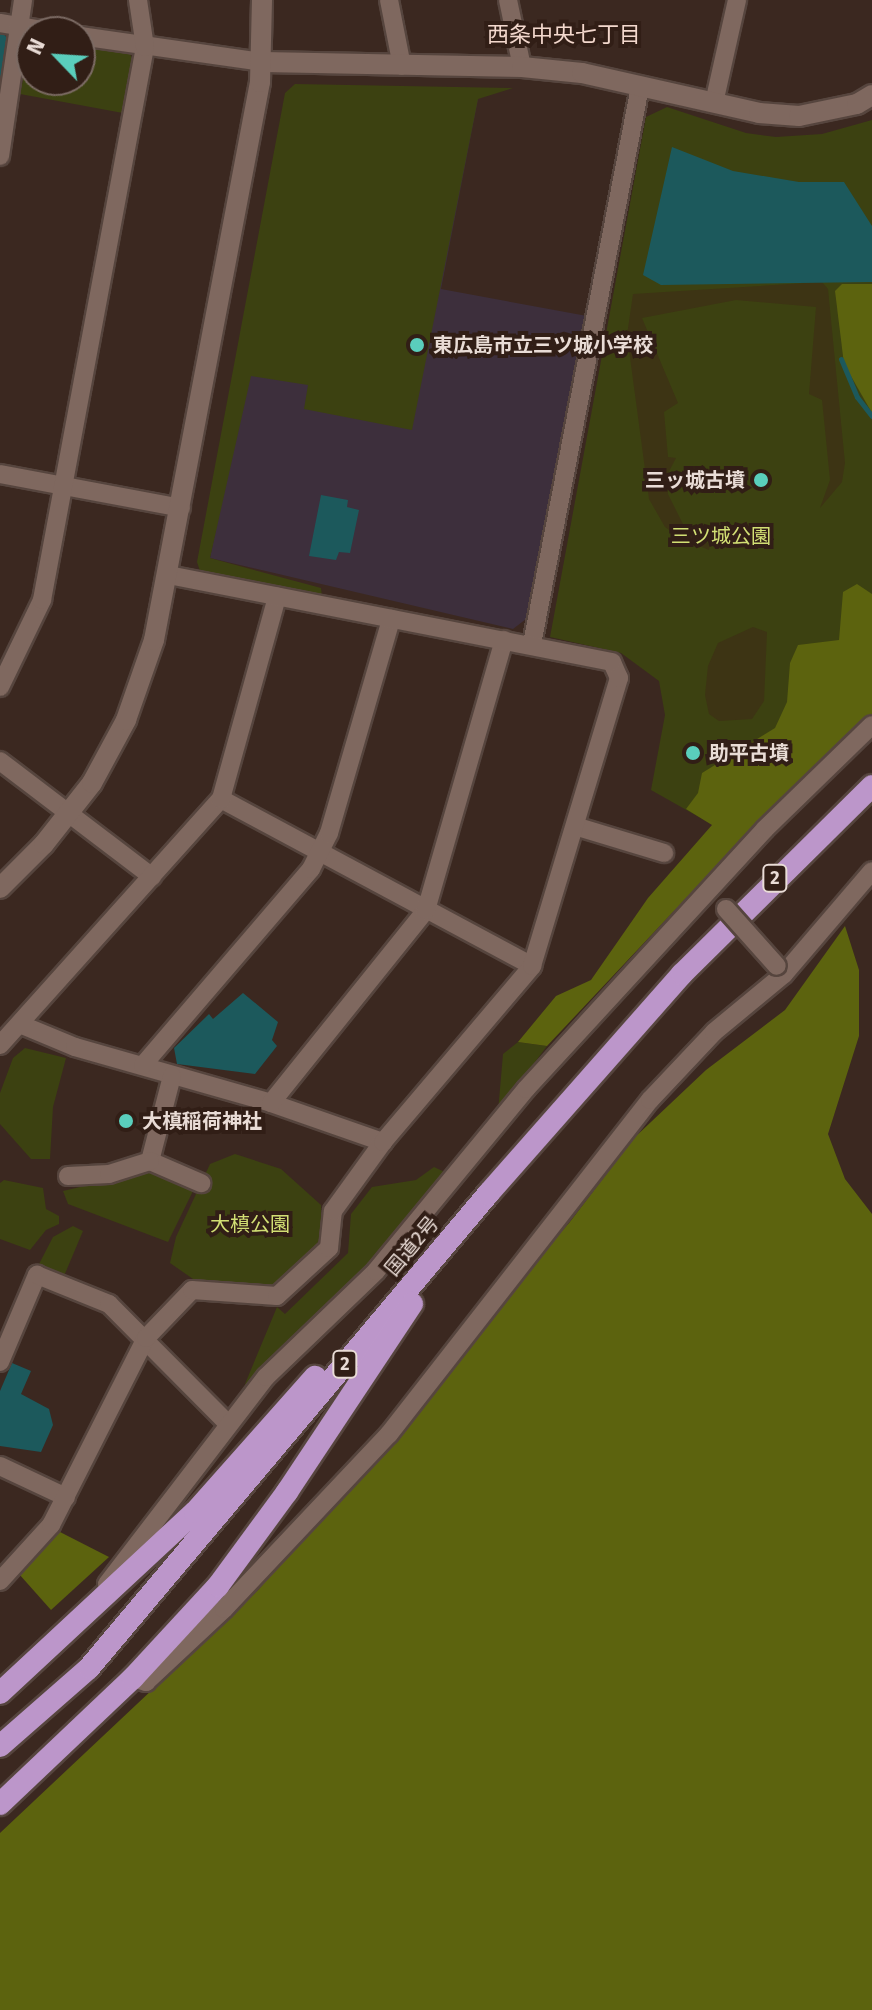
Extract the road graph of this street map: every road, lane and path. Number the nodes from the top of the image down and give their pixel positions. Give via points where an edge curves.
1 (138, 0) edge
2 (262, 0) edge
3 (389, 0) edge
4 (508, 0) edge
5 (737, 0) edge
6 (96, 39) edge
7 (145, 47) junction
8 (16, 58) edge
9 (263, 62) junction
10 (402, 66) junction
11 (522, 67) junction
12 (640, 87) junction
13 (872, 95) edge
14 (714, 103) junction
15 (0, 156) edge
16 (0, 474) edge
17 (63, 487) junction
18 (181, 508) junction
19 (168, 575) junction
20 (277, 597) junction
21 (391, 619) junction
22 (504, 640) junction
23 (532, 644) junction
24 (0, 687) edge
25 (872, 725) edge
26 (0, 761) edge
27 (872, 768) edge
28 (872, 786) edge
29 (221, 799) junction
30 (872, 803) edge
31 (70, 814) junction
32 (578, 827) junction
33 (321, 851) junction
34 (664, 853) dead end
35 (872, 871) edge
36 (152, 877) junction
37 (0, 888) edge
38 (707, 891) junction
39 (426, 910) junction
40 (532, 966) junction
41 (780, 970) junction
42 (682, 974) junction
43 (22, 1025) junction
44 (0, 1045) edge
45 (143, 1065) junction
46 (172, 1076) junction
47 (271, 1103) junction
48 (383, 1142) junction
49 (150, 1161) junction
50 (68, 1176) dead end
51 (201, 1183) dead end
52 (488, 1194) junction
53 (146, 1338) junction
54 (0, 1362) edge
55 (228, 1424) junction
56 (0, 1466) edge
57 (66, 1497) junction
58 (0, 1581) edge
59 (35, 1663) junction
60 (133, 1678) junction
61 (0, 1693) edge
62 (0, 1746) edge
63 (0, 1804) edge

1 - 7 street
2 - 9 street
3 - 10 street
4 - 11 street
5 - 14 street
6 - 7 street
7 - 9 street
7 - 17 street
8 - 15 street
9 - 10 street
9 - 18 street
10 - 11 street
11 - 12 street
12 - 14 street
12 - 23 street
13 - 14 street via 857,104 799,116
16 - 17 street
17 - 18 street
17 - 24 street via 42,600
18 - 19 street
19 - 20 street
19 - 31 street via 141,685 112,748
20 - 21 street
20 - 29 street
21 - 22 street
21 - 33 street
22 - 23 street
22 - 39 street
23 - 32 street via 612,662 619,678
25 - 38 street
26 - 31 street
27 - 42 highway
28 - 42 highway, 国道2号 / 2
29 - 33 street
29 - 36 street
30 - 42 highway
31 - 36 street
31 - 37 street
32 - 34 street
32 - 40 street
33 - 39 street
33 - 45 street via 204,999
35 - 41 street
36 - 43 street
38 - 41 street, bridge
38 - 55 street via 526,1089 376,1271 266,1377
39 - 40 street
39 - 47 street
40 - 48 street
41 - 60 street via 650,1100 389,1434 306,1525 146,1682
42 - 52 highway, 国道2号 / 2
43 - 44 street
43 - 45 street via 75,1047
45 - 46 street
46 - 47 street
46 - 49 street
47 - 48 street
48 - 53 street via 333,1211 329,1248 277,1296 192,1290
49 - 50 street via 109,1174
49 - 51 street
52 - 59 highway via 195,1512
52 - 60 highway via 287,1492 218,1586
52 - 62 highway, 国道2号 / 2 via 89,1668
53 - 54 street via 109,1304 37,1275
53 - 55 street
53 - 57 street
55 - 59 street via 103,1591
56 - 57 street
57 - 58 street via 51,1525
59 - 61 highway
60 - 63 highway

